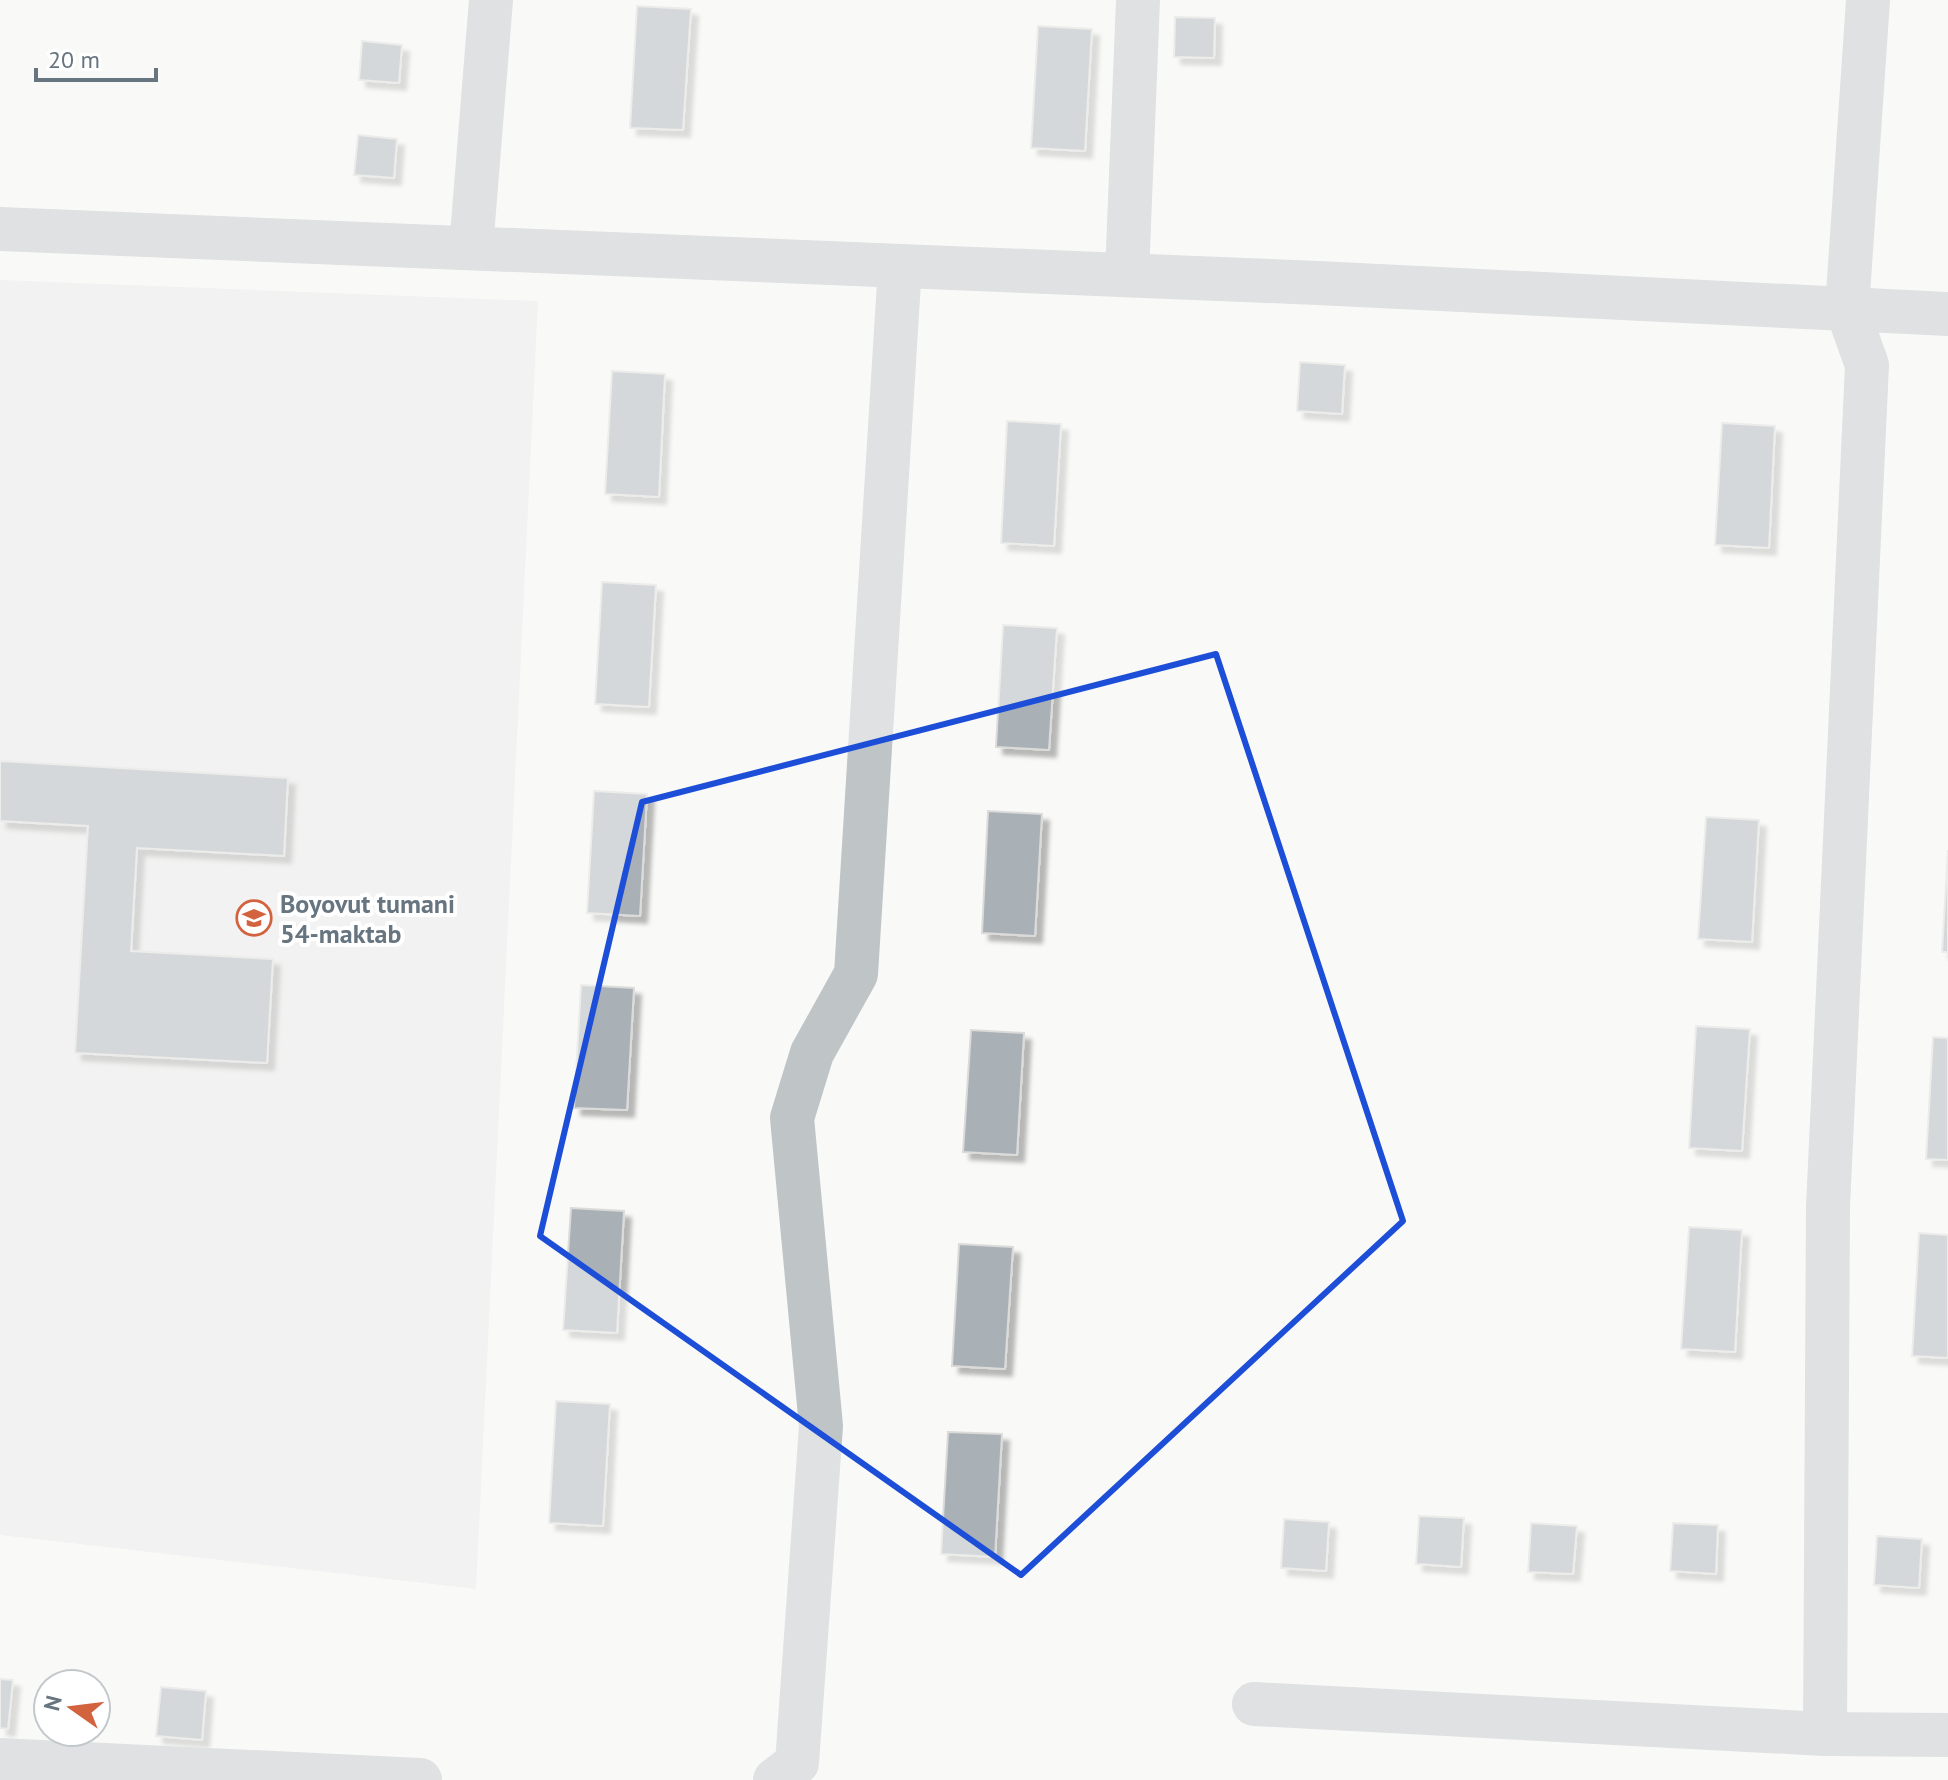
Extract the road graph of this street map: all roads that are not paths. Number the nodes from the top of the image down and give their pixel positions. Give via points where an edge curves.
1 (491, 0) edge
2 (1138, 0) edge
3 (1868, 0) edge
4 (0, 229) edge
5 (471, 248) junction
6 (900, 266) junction
7 (1127, 275) junction
8 (1847, 309) junction
9 (1948, 314) edge
10 (1254, 1704) dead end
11 (1825, 1734) junction
12 (1948, 1735) edge
13 (0, 1760) edge
14 (420, 1780) edge
15 (775, 1780) edge

1 - 5 street
2 - 7 street
3 - 8 street
4 - 5 street
5 - 6 street
6 - 7 street
6 - 15 street via 856,974 812,1053 792,1118 821,1426 797,1763
7 - 8 street
8 - 9 street
8 - 11 street via 1867,365 1828,1207
10 - 11 street
11 - 12 street
13 - 14 street

